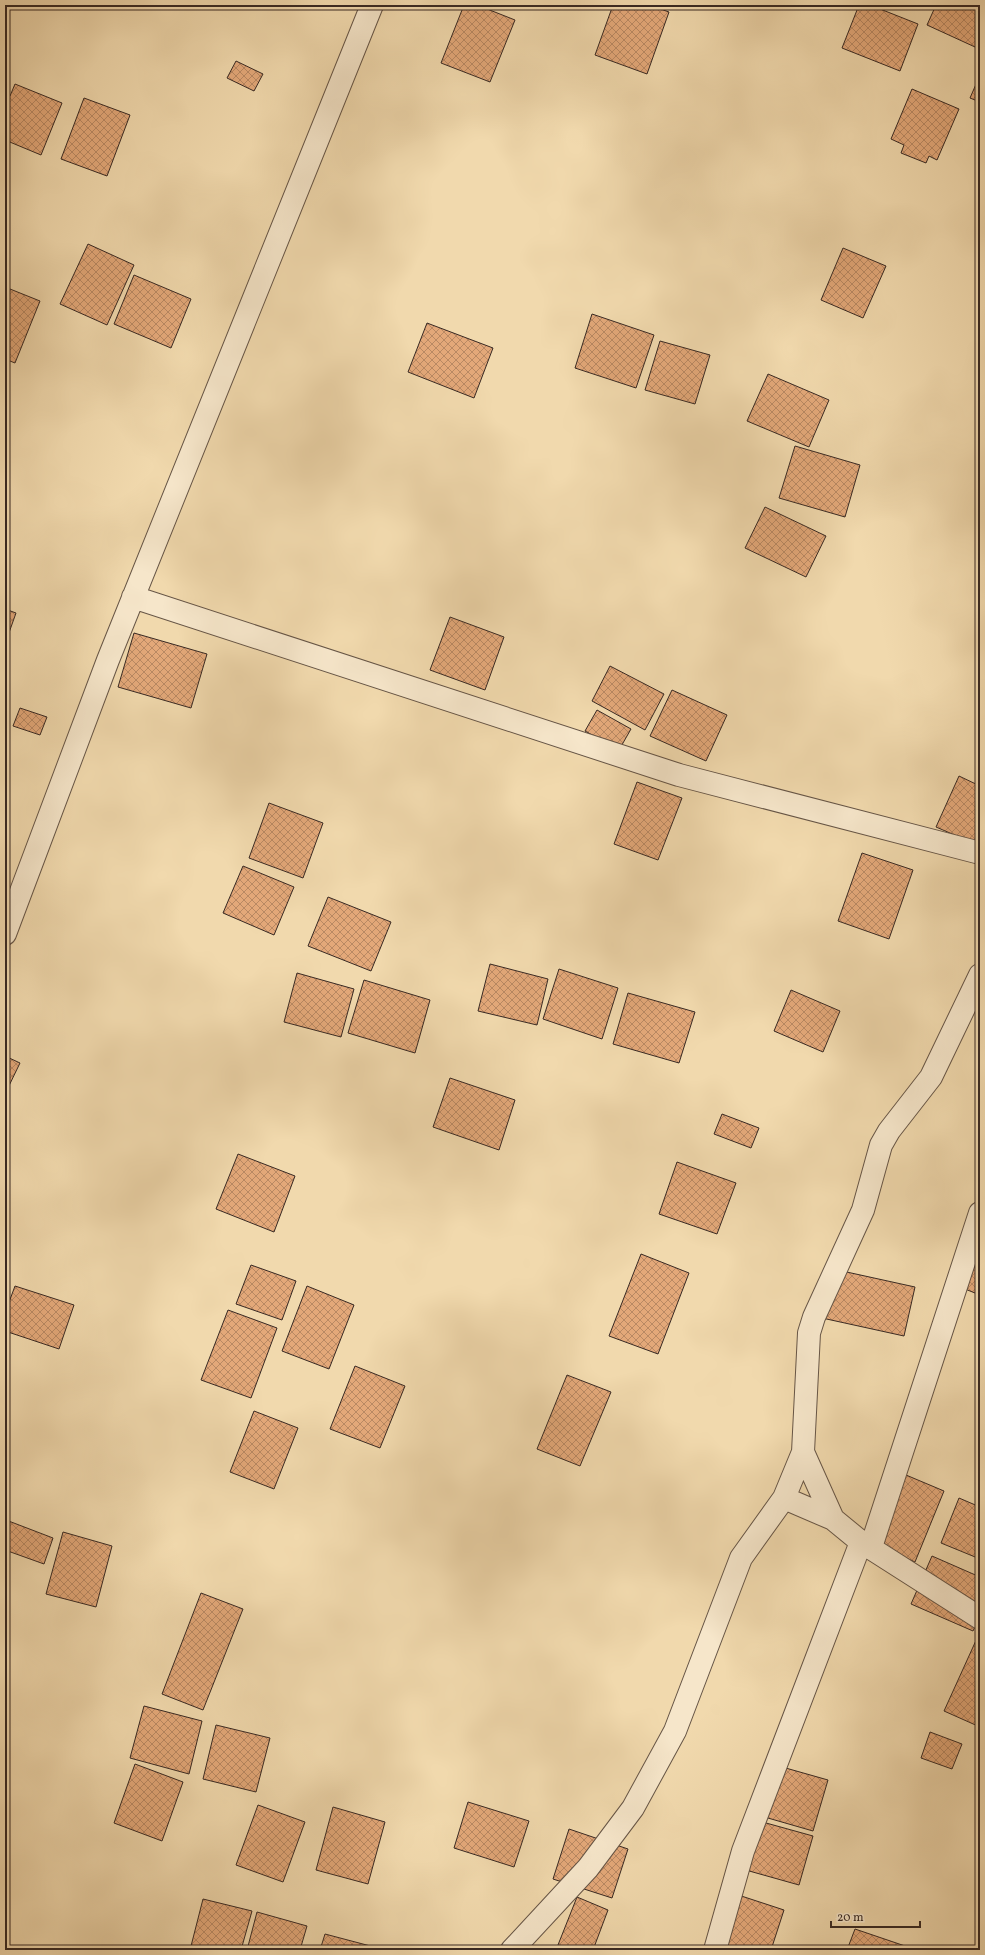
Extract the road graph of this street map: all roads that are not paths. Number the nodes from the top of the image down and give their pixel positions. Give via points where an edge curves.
1 (372, 5) edge
2 (133, 597) junction
3 (980, 853) edge
4 (5, 934) edge
5 (980, 975) edge
6 (980, 1213) edge
7 (803, 1452) junction
8 (784, 1498) junction
9 (833, 1519) junction
10 (866, 1544) junction
11 (980, 1618) edge
12 (512, 1950) edge
13 (715, 1950) edge

1 - 2 street
2 - 3 street via 679,775
2 - 4 street
5 - 7 street via 931,1077 881,1145 863,1210 814,1317 809,1334
6 - 10 street
7 - 8 street
7 - 9 street
8 - 9 street
8 - 12 street via 741,1558 675,1731 633,1808 588,1868
9 - 10 street
10 - 11 street
10 - 13 street via 743,1851

